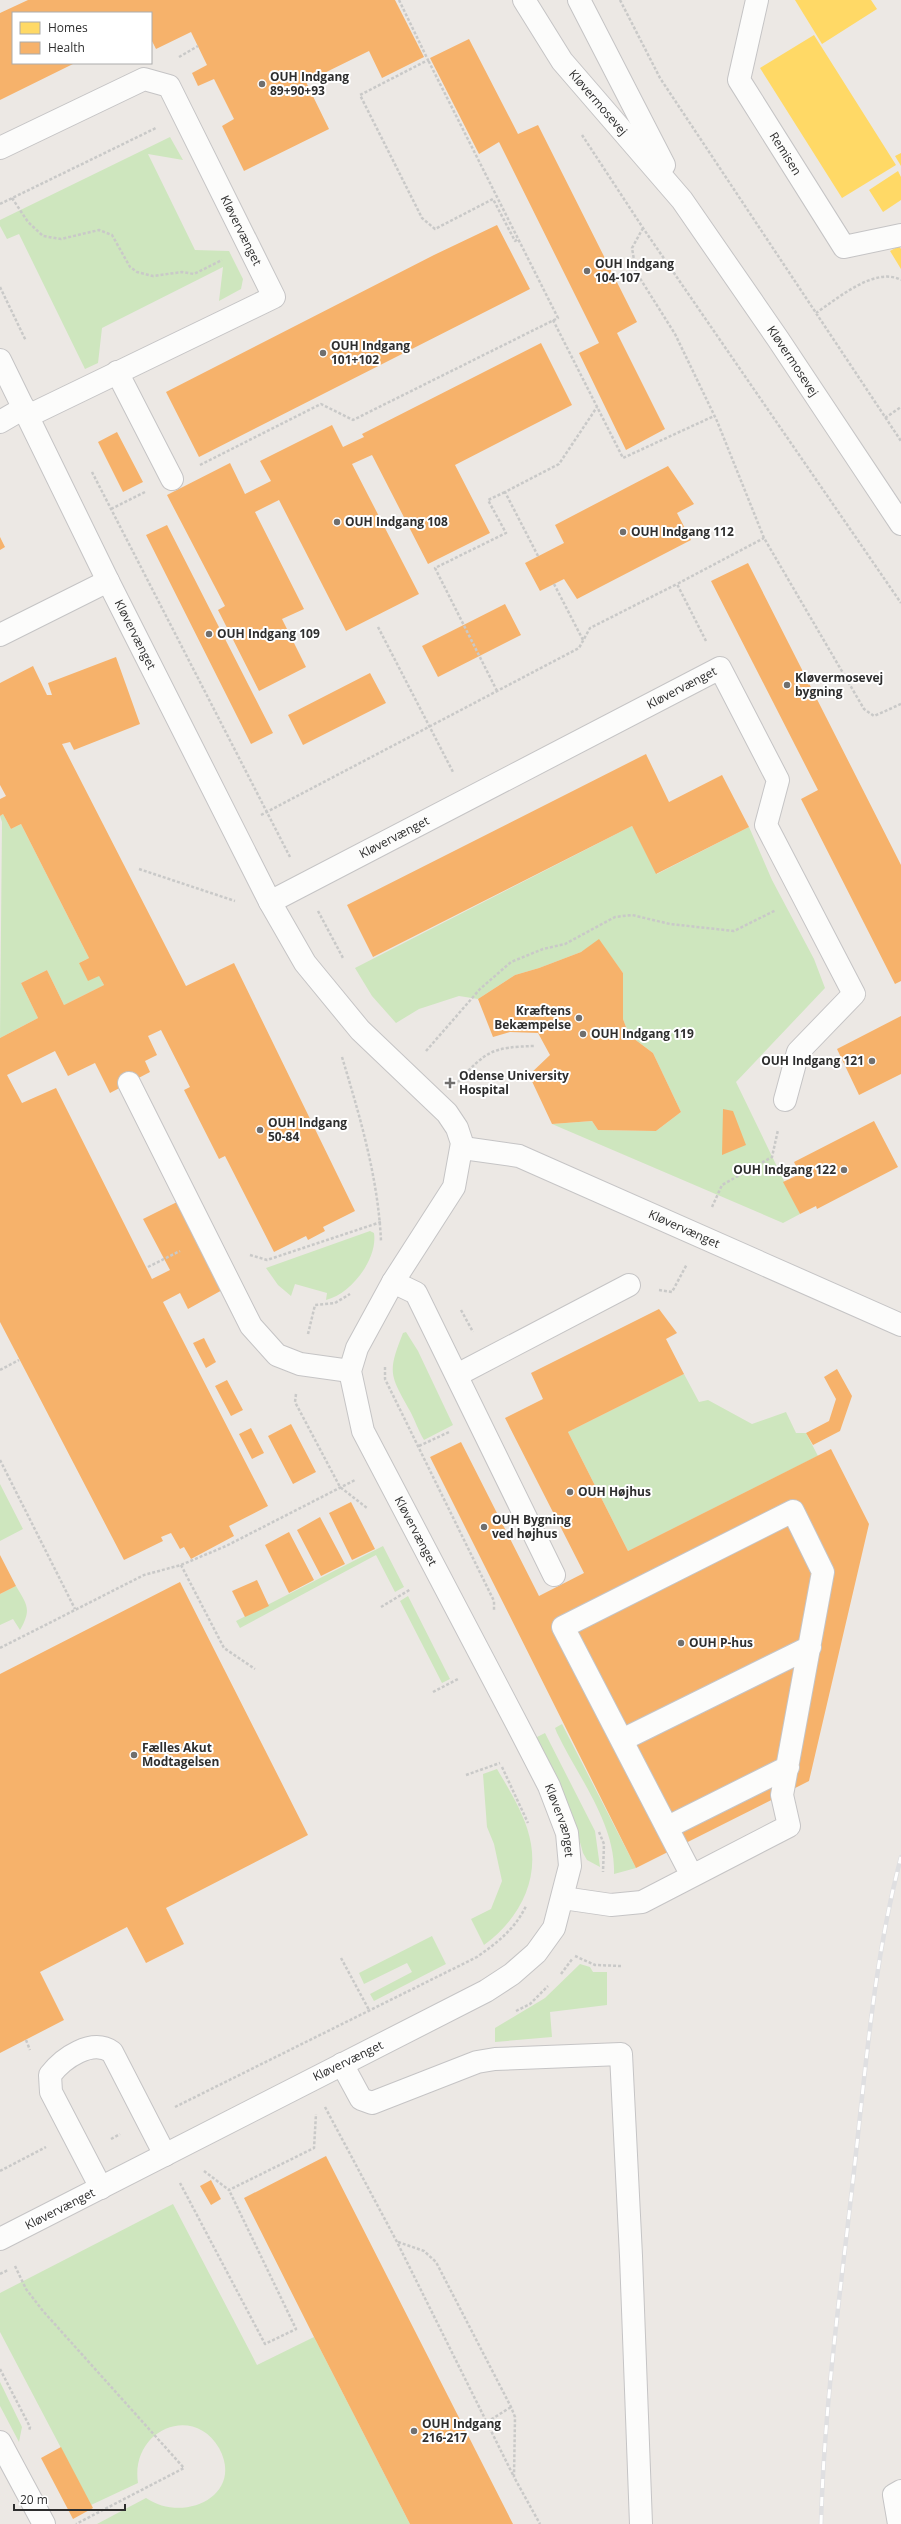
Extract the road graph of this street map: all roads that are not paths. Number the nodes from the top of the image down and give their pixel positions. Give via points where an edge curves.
1 (524, 0) edge
2 (579, 0) edge
3 (757, 0) edge
4 (0, 148) edge
5 (682, 200) junction
6 (901, 235) edge
7 (0, 360) edge
8 (117, 372) junction
9 (26, 412) junction
10 (0, 422) edge
11 (172, 479) road end
12 (901, 524) edge
13 (108, 581) junction
14 (0, 635) edge
15 (270, 902) junction
16 (129, 1083) dead end
17 (785, 1100) dead end
18 (463, 1148) junction
19 (393, 1282) junction
20 (629, 1285) dead end
21 (901, 1325) edge
22 (350, 1371) junction
23 (457, 1375) junction
24 (554, 1575) dead end
25 (810, 1647) junction
26 (622, 1740) junction
27 (788, 1767) junction
28 (668, 1827) junction
29 (692, 1876) junction
30 (563, 1898) junction
31 (342, 2064) junction
32 (165, 2155) junction
33 (101, 2188) junction
34 (0, 2238) edge
35 (0, 2442) edge
36 (901, 2491) edge
37 (44, 2524) edge
38 (641, 2524) edge
39 (899, 2524) edge

1 - 5 street, Kløvermosevej via 562,61
2 - 5 street, Kløvermosevej
3 - 6 street, Remisen via 739,80 844,247
4 - 8 street, Kløvervænget via 144,79 169,86 274,297
5 - 12 street, Kløvermosevej
7 - 9 street, Kløvervænget
8 - 9 street, Kløvervænget
8 - 11 street
9 - 10 street
9 - 13 street, Kløvervænget
13 - 14 street
13 - 15 street, Kløvervænget
15 - 17 street, Kløvervænget via 720,668 778,780 766,825 854,994 798,1052
15 - 18 street, Kløvervænget via 305,963 360,1030 446,1113 457,1128
16 - 22 street via 251,1326 277,1355 300,1364
18 - 19 street, Kløvervænget via 454,1187
18 - 21 street, Kløvervænget via 519,1156
19 - 22 street, Kløvervænget via 356,1348
19 - 23 street via 416,1293
20 - 23 street
22 - 30 street, Kløvervænget via 363,1431 549,1786 567,1832 570,1866
23 - 24 street
25 - 26 street
25 - 26 street via 823,1572 793,1511 564,1627
25 - 27 street
26 - 28 street
27 - 28 street
27 - 29 street via 782,1795 789,1826
28 - 29 street
29 - 30 street via 642,1902 611,1905
30 - 31 street, Kløvervænget via 554,1928 536,1953 512,1974 480,1994
31 - 32 street, Kløvervænget
31 - 38 street via 361,2099 372,2103 477,2062 621,2054 632,2256
32 - 33 street, Kløvervænget
32 - 33 street via 112,2052 98,2047 86,2049 64,2060 50,2075 50,2092
33 - 34 street, Kløvervænget
35 - 37 street
36 - 39 street via 894,2495

